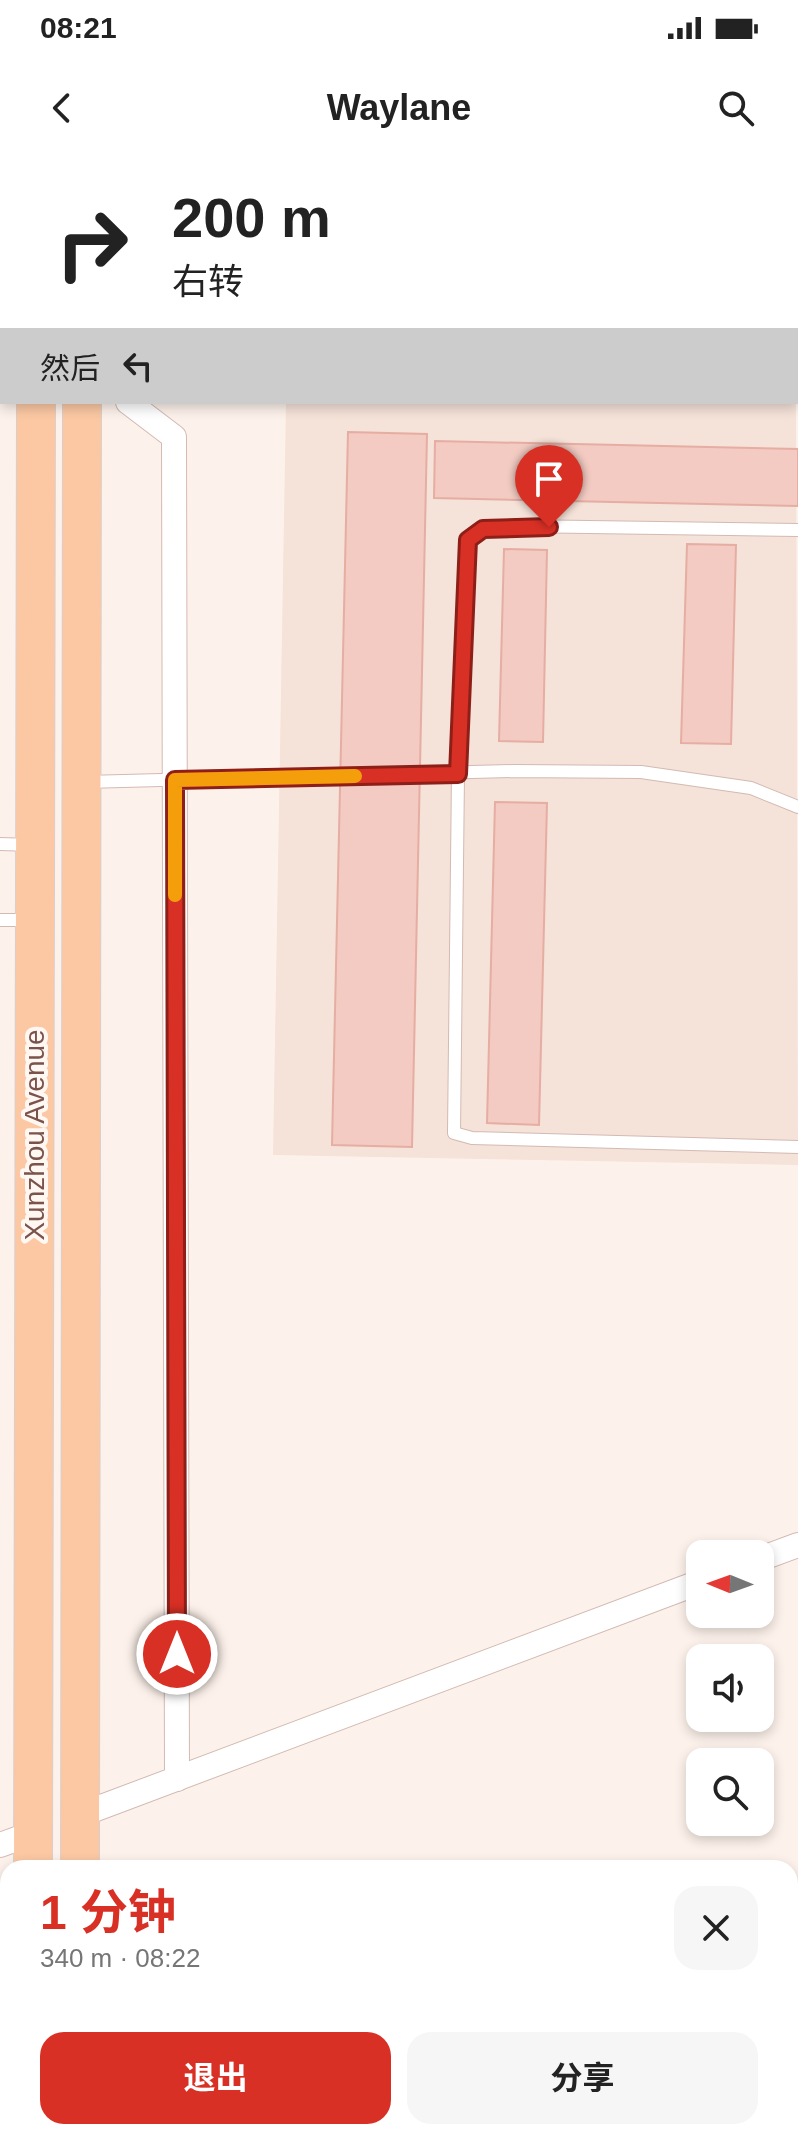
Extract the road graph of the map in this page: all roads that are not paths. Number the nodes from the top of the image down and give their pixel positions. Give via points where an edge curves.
1 (36, 404) edge
2 (82, 404) edge
3 (131, 404) edge
4 (798, 530) edge
5 (458, 774) junction
6 (175, 780) junction
7 (82, 782) junction
8 (798, 807) edge
9 (17, 845) edge
10 (17, 920) edge
11 (798, 1147) edge
12 (798, 1545) edge
13 (774, 1554) edge
14 (686, 1587) edge
15 (177, 1779) junction
16 (80, 1815) junction
17 (22, 1849) edge
18 (80, 1860) edge

1 - 9 main road, Xunzhou Avenue
2 - 7 main road, Xunzhou Avenue
3 - 6 street via 174,437
4 - 5 lane via 483,529 468,540
5 - 6 lane
5 - 8 lane via 641,772 751,788
5 - 11 lane via 454,1133 472,1138
6 - 7 lane
6 - 15 street
7 - 16 main road, Xunzhou Avenue
9 - 10 main road, Xunzhou Avenue
10 - 17 main road, Xunzhou Avenue
12 - 13 street
14 - 15 street
15 - 16 street
16 - 18 main road, Xunzhou Avenue

